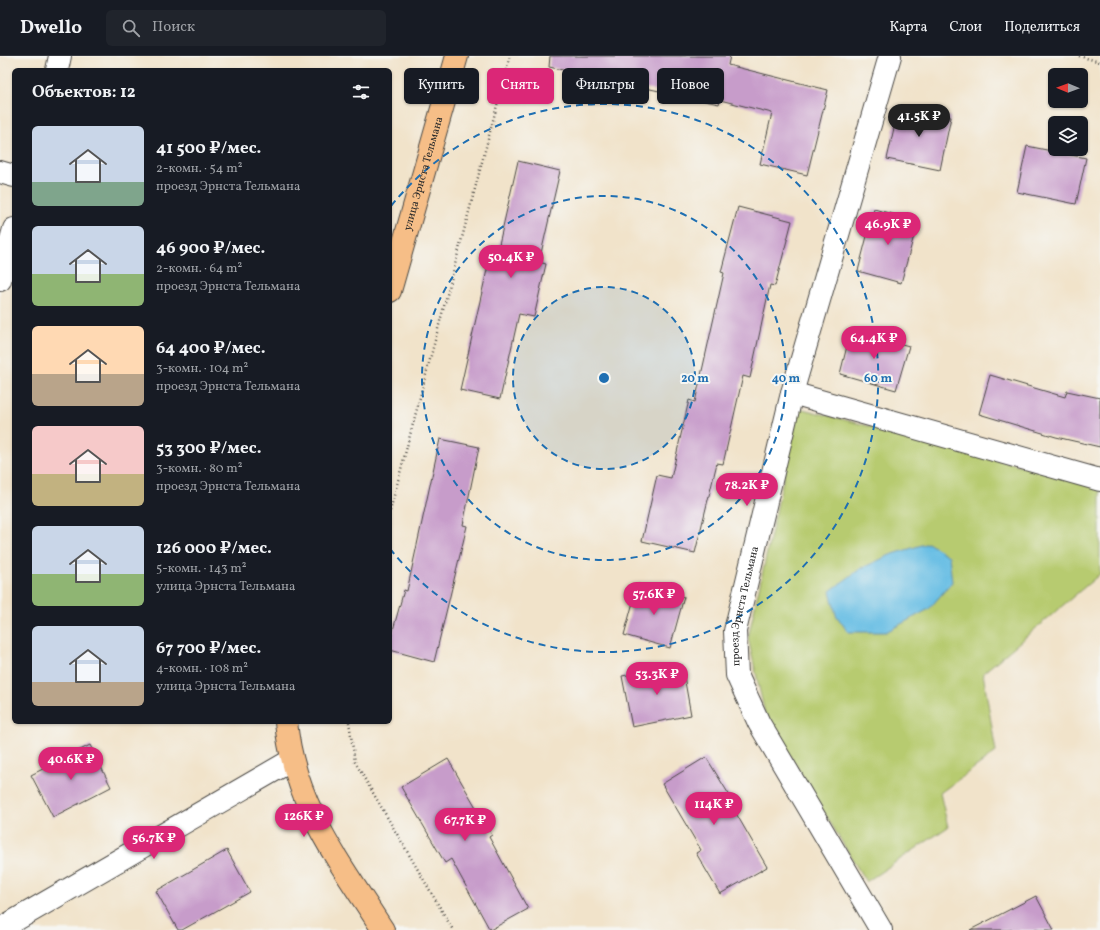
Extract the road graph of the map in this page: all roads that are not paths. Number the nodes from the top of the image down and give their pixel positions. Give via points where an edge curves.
1 (60, 56) edge
2 (457, 56) edge
3 (890, 56) edge
4 (57, 68) edge
5 (0, 172) edge
6 (12, 175) edge
7 (12, 237) edge
8 (0, 280) edge
9 (392, 284) edge
10 (792, 393) junction
11 (1100, 480) edge
12 (286, 724) edge
13 (292, 760) junction
14 (0, 929) edge
15 (383, 930) edge
16 (881, 930) edge

1 - 4 street
2 - 9 main road, улица Эрнста Тельмана
3 - 10 street, проезд Эрнста Тельмана
5 - 6 street
7 - 8 street
10 - 11 street
10 - 16 street, проезд Эрнста Тельмана via 735,631 737,675 759,723
12 - 13 main road
13 - 14 street
13 - 15 main road via 314,821

